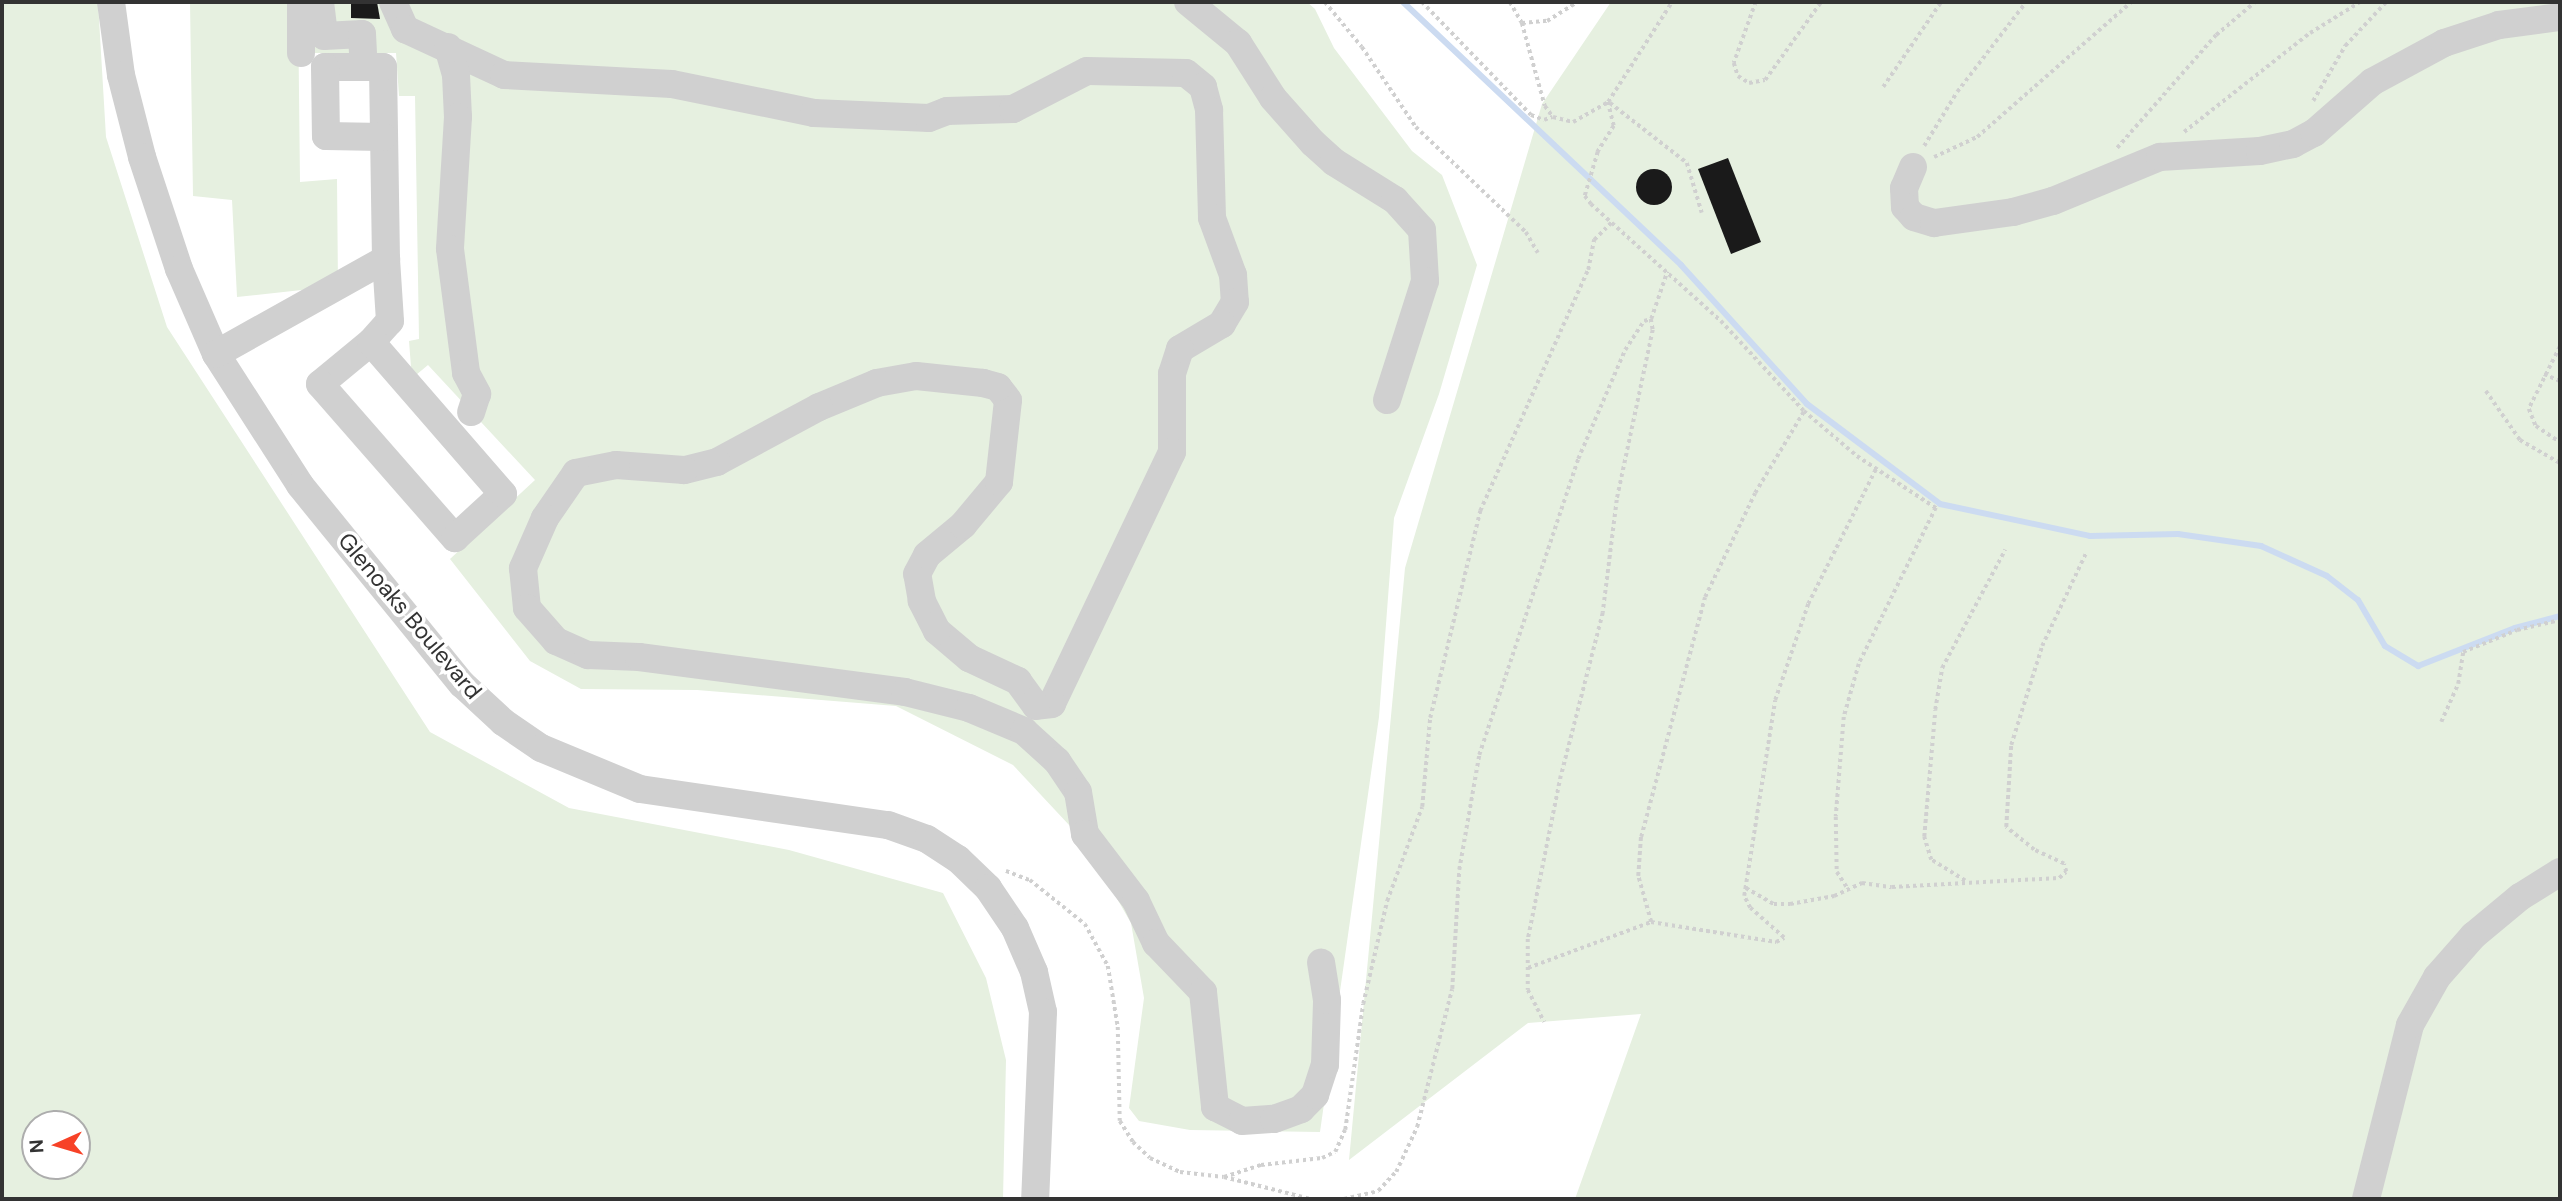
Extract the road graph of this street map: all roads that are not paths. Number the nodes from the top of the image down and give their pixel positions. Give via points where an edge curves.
1 (111, 2) edge
2 (301, 2) edge
3 (320, 2) edge
4 (393, 2) edge
5 (1188, 2) edge
6 (2554, 12) edge
7 (447, 47) junction
8 (300, 53) dead end
9 (363, 53) dead end
10 (383, 137) dead end
11 (1913, 167) road end
12 (386, 259) junction
13 (371, 342) junction
14 (216, 354) junction
15 (1387, 400) dead end
16 (471, 412) dead end
17 (2560, 872) edge
18 (1321, 962) dead end
19 (1035, 1199) edge
20 (2366, 1199) edge

1 - 14 street, Glenoaks Boulevard via 121,75 142,157 179,269
2 - 8 street
3 - 9 street via 324,36 362,34
4 - 7 street via 405,29
5 - 15 street via 1238,43 1273,98 1313,143 1334,162 1395,200 1422,230 1425,281
6 - 11 street via 2444,43 2401,64 2293,144 2260,151 2160,157 2053,201 2013,212 1934,223 1914,217 1905,207 1904,188
7 - 16 street via 456,75 458,117 450,249 466,373 477,394
7 - 18 street via 504,75 672,84 814,113 897,118 1013,109 1087,71 1186,72 1203,87 1209,110 1212,218 1233,275 1235,302 1222,324 1180,349 1171,374 1172,452 1052,704 1037,706 1018,681 969,658 937,631 922,601 918,574 927,555 963,525 999,482 1008,400 998,387 983,383 916,376 877,383 819,407 717,463 684,470 616,465 576,473 545,519 523,568 527,608 556,641 588,655 639,657 905,692 969,708 1024,731 1057,761 1078,792 1085,834 1136,901 1156,943 1203,992 1215,1107 1242,1121 1274,1119 1301,1109 1315,1094 1325,1065 1327,1000
10 - 12 street
12 - 13 street via 390,321
12 - 14 street
13 - 13 street via 503,494 455,538 320,384
14 - 19 street, Glenoaks Boulevard via 300,485 462,684 503,722 541,747 640,789 888,825 927,839 972,873 1015,928 1034,972 1043,1012
17 - 20 street via 2520,897 2473,936 2437,977 2410,1025

